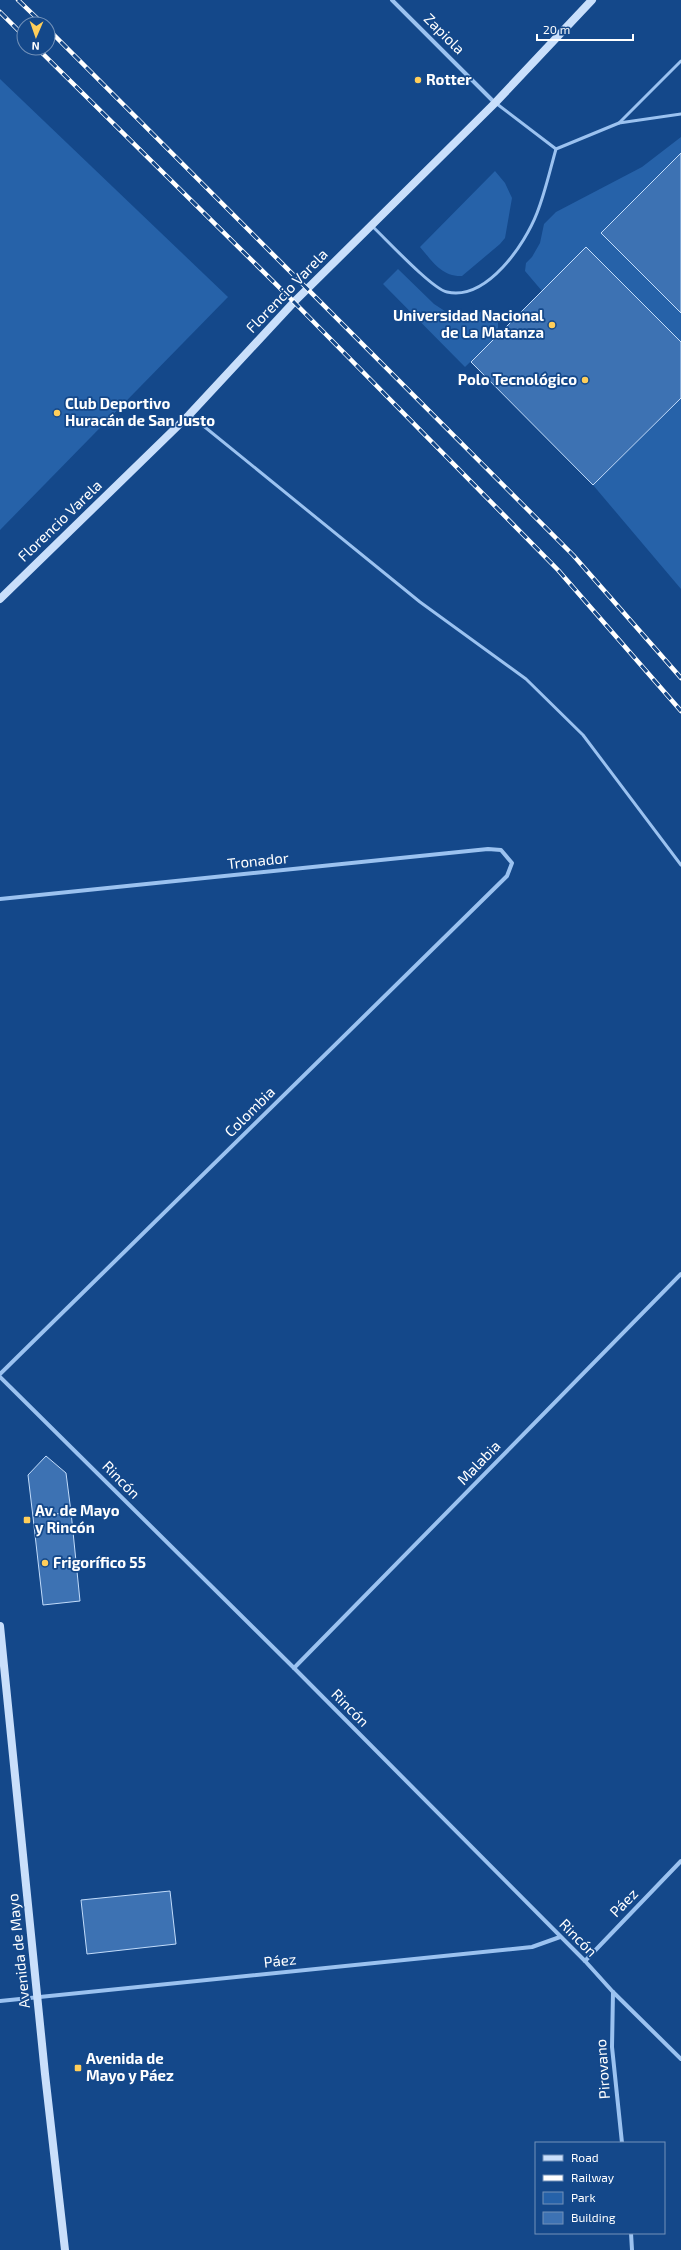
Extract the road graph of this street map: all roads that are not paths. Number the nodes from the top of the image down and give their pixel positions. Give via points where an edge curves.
1 (392, 0) edge
2 (592, 0) edge
3 (681, 61) edge
4 (495, 103) junction
5 (681, 114) edge
6 (619, 123) junction
7 (556, 149) junction
8 (371, 224) junction
9 (188, 415) junction
10 (0, 599) edge
11 (512, 863) joint
12 (681, 865) edge
13 (0, 899) edge
14 (681, 1274) edge
15 (0, 1376) edge
16 (0, 1626) edge
17 (294, 1668) junction
18 (681, 1861) edge
19 (560, 1937) junction
20 (585, 1961) junction
21 (613, 1992) junction
22 (38, 1998) junction
23 (0, 2001) edge
24 (681, 2059) edge
25 (622, 2142) edge
26 (631, 2234) edge
27 (65, 2250) edge
28 (632, 2250) edge

1 - 4 street, Zapiola
2 - 4 main road, Florencio Varela
3 - 6 lane
4 - 7 lane
4 - 8 main road, Florencio Varela
5 - 6 lane
6 - 7 lane
7 - 8 lane via 537,213 522,243 502,269 482,285 463,293 447,292 434,284
8 - 9 main road, Florencio Varela
9 - 10 main road, Florencio Varela
9 - 12 lane via 420,602 526,679 582,735
11 - 13 street, Tronador via 501,850 488,849
11 - 15 street, Colombia via 507,876
14 - 17 street, Malabia
15 - 17 street, Rincón
16 - 22 main road, Avenida de Mayo
17 - 19 street, Rincón
18 - 20 street, Páez
19 - 20 street, Rincón
19 - 22 street, Páez via 532,1947
20 - 21 street, Rincón
21 - 24 street, Rincón
21 - 25 street, Pirovano via 612,2047
22 - 23 street, Páez
22 - 27 main road, Avenida de Mayo
26 - 28 street

